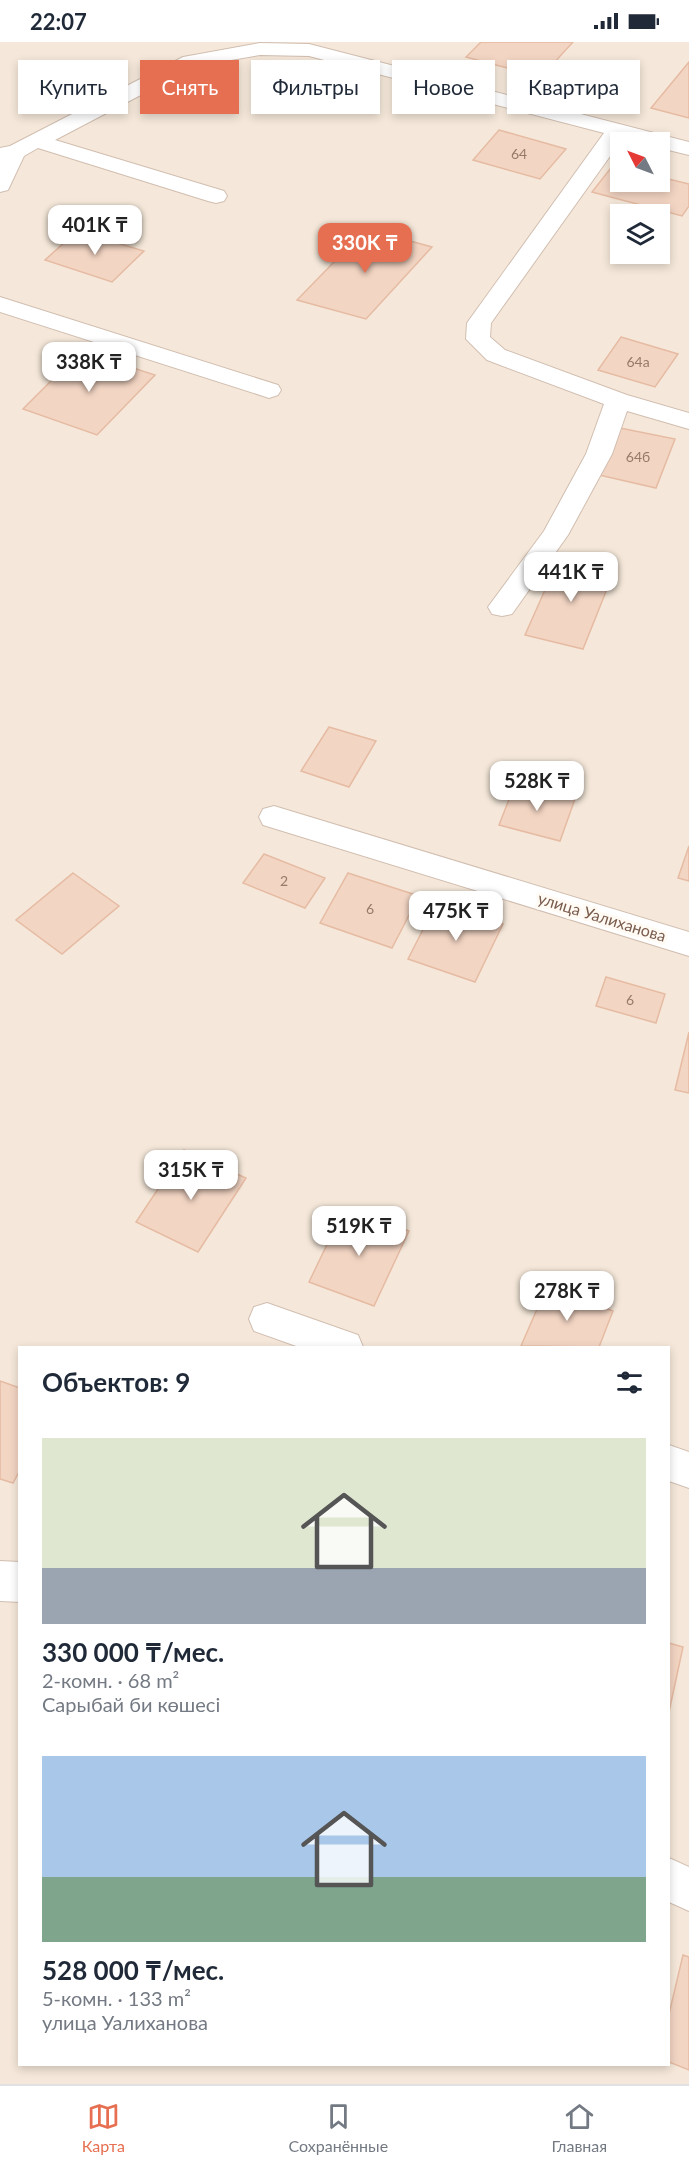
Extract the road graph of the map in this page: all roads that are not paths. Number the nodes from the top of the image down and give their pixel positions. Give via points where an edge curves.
1 (617, 131) junction
2 (37, 141) junction
3 (689, 149) edge
4 (8, 153) edge
5 (0, 185) edge
6 (216, 196) dead end
7 (0, 304) edge
8 (269, 390) dead end
9 (618, 400) junction
10 (689, 421) edge
11 (502, 607) dead end
12 (274, 818) dead end
13 (689, 944) edge
14 (267, 1319) dead end
15 (342, 1346) edge
16 (670, 1463) edge
17 (689, 1470) edge
18 (0, 1581) edge
19 (18, 1582) edge
20 (670, 1880) edge
21 (689, 1889) edge

1 - 2 street via 309,50 260,49 190,61
1 - 3 street
1 - 9 street via 479,323 478,339 496,355
2 - 4 street
2 - 6 street
4 - 5 street
7 - 8 street
9 - 10 street
9 - 11 street via 599,454 555,535
12 - 13 street, улица Уалиханова
14 - 15 street
16 - 17 street
18 - 19 street
20 - 21 street

